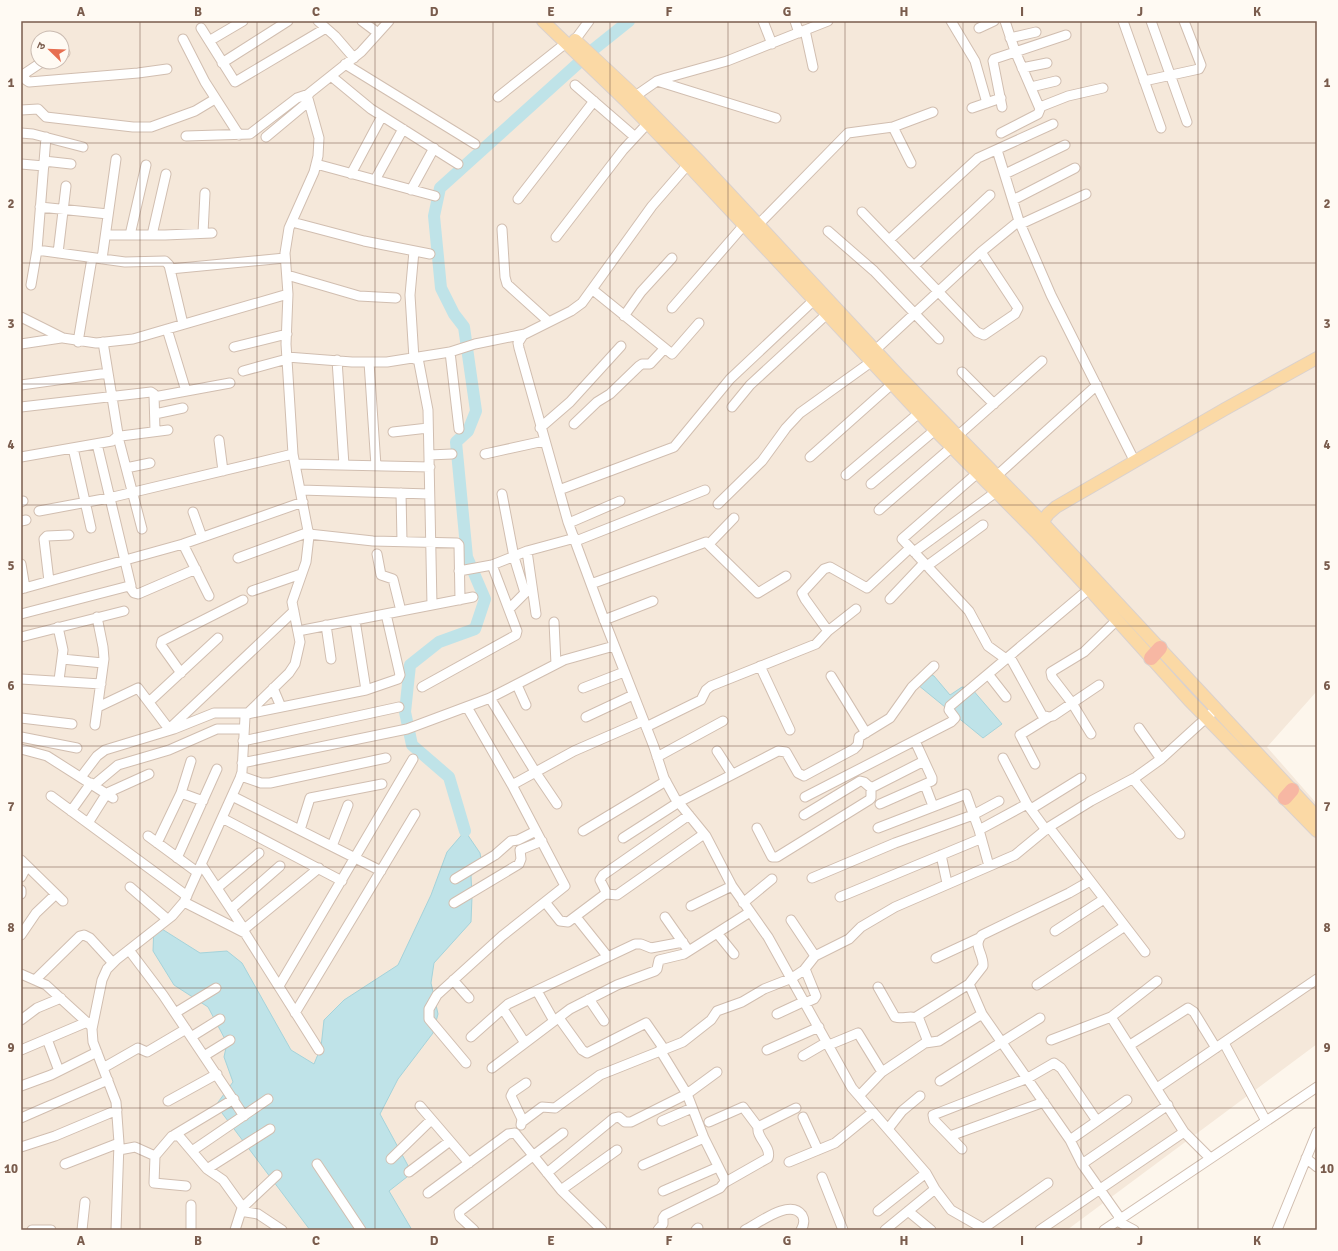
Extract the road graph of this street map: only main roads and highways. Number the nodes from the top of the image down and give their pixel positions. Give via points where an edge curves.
1 (544, 21) edge
2 (555, 21) edge
3 (574, 45) junction
4 (631, 99) junction
5 (691, 160) junction
6 (751, 227) junction
7 (871, 356) junction
8 (1317, 358) edge
9 (953, 443) junction
10 (1039, 528) junction
11 (1156, 653) junction
12 (1289, 794) junction
13 (1317, 817) edge
14 (1317, 831) edge

1 - 3 main road
2 - 3 main road
3 - 4 main road
4 - 5 main road
4 - 5 main road via 648,124
5 - 6 main road
6 - 7 main road
6 - 7 main road via 827,314
7 - 9 main road
7 - 9 main road via 892,384 935,430
8 - 10 main road via 1134,460 1056,507
9 - 10 main road
10 - 11 main road
10 - 11 main road via 1117,620
11 - 12 main road via 1216,709
11 - 12 main road via 1206,717
12 - 13 main road
12 - 14 main road

